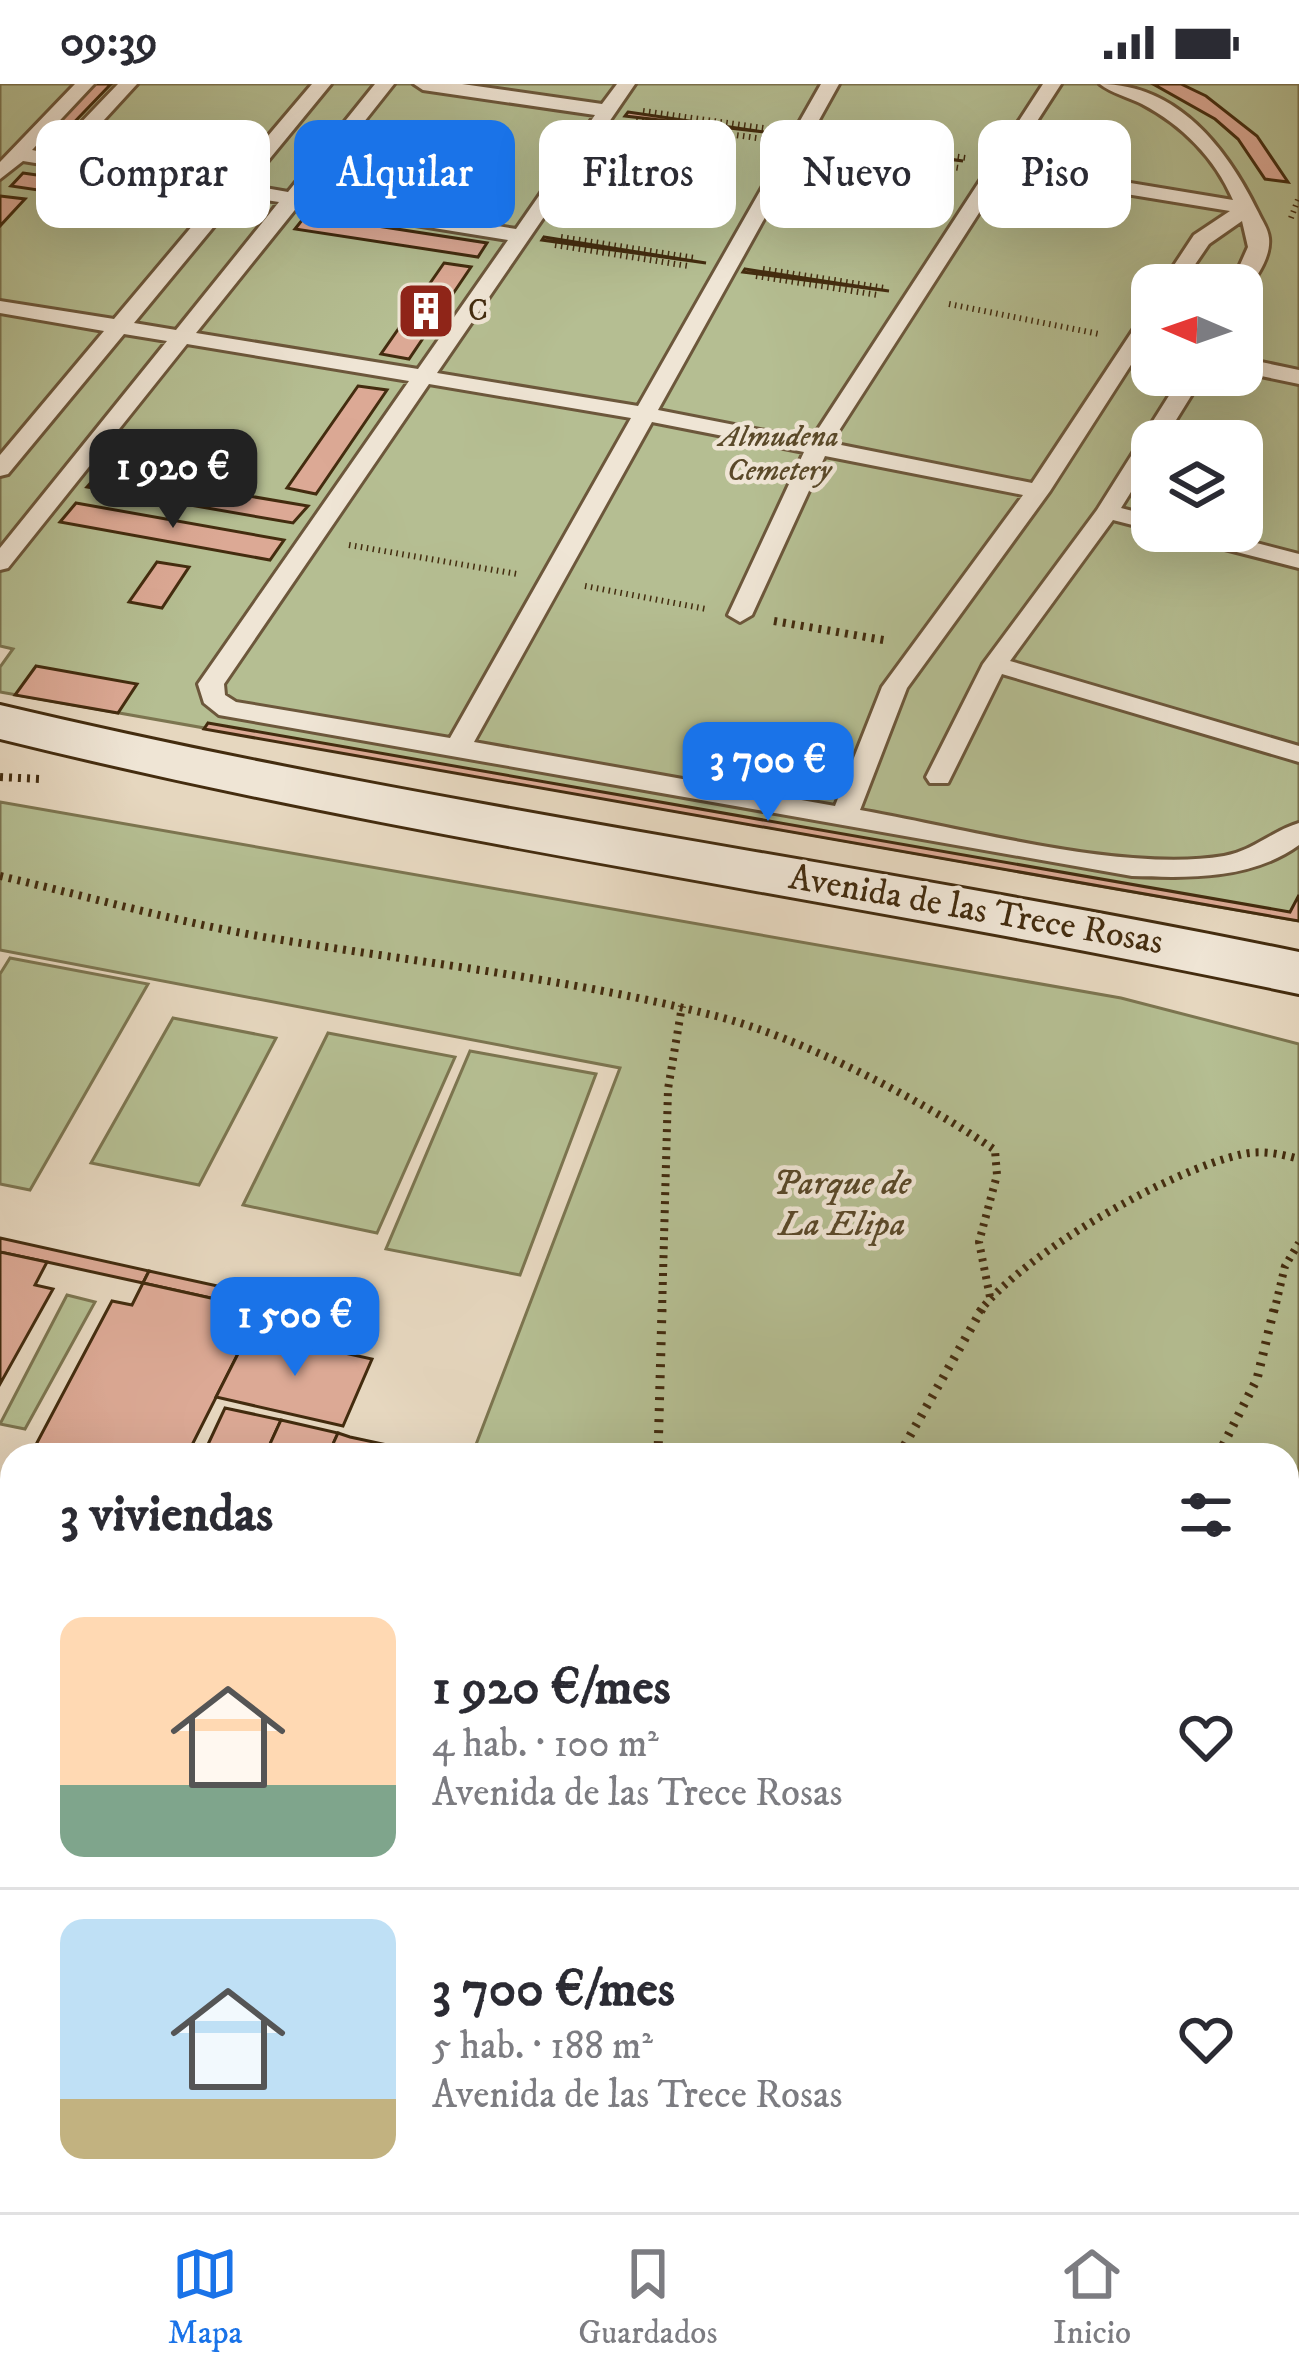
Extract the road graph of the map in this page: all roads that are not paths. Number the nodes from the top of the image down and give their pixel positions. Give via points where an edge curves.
1 (85, 84) edge
2 (128, 84) edge
3 (322, 84) edge
4 (386, 84) edge
5 (423, 84) edge
6 (626, 84) edge
7 (830, 84) edge
8 (1052, 84) edge
9 (1109, 84) edge
10 (608, 111) junction
11 (94, 120) edge
12 (1028, 120) edge
13 (270, 148) edge
14 (18, 154) junction
15 (36, 156) edge
16 (0, 173) edge
17 (1131, 191) edge
18 (270, 195) edge
19 (978, 195) edge
20 (293, 199) junction
21 (1246, 210) junction
22 (203, 228) edge
23 (522, 236) junction
24 (1184, 264) edge
25 (1252, 264) edge
26 (0, 308) edge
27 (120, 325) junction
28 (183, 336) junction
29 (1131, 350) edge
30 (1263, 369) edge
31 (425, 375) junction
32 (1299, 377) edge
33 (1180, 396) edge
34 (643, 413) junction
35 (818, 446) junction
36 (0, 469) edge
37 (1038, 491) junction
38 (1107, 512) junction
39 (1131, 518) edge
40 (1263, 552) edge
41 (1299, 561) edge
42 (0, 563) edge
43 (740, 616) road end
44 (995, 664) junction
45 (0, 722) edge
46 (458, 747) junction
47 (1299, 754) edge
48 (0, 764) edge
49 (226, 777) junction
50 (939, 777) dead end
51 (845, 814) junction
52 (1299, 832) edge
53 (1299, 973) edge

1 - 14 lane
2 - 11 lane
3 - 13 lane
4 - 20 lane
5 - 10 lane
6 - 10 lane
7 - 34 lane
8 - 12 lane
9 - 21 lane via 1170,113 1210,145 1238,182
10 - 23 lane
14 - 15 lane
14 - 16 lane
17 - 21 lane
18 - 20 lane
19 - 35 lane
20 - 23 lane
20 - 28 lane
21 - 24 lane via 1205,232
21 - 25 lane via 1259,232
22 - 27 lane
23 - 31 lane
26 - 27 lane
27 - 28 lane
27 - 36 lane
28 - 31 lane
28 - 42 lane
29 - 37 lane
30 - 32 lane
31 - 34 lane
31 - 46 lane via 211,684 213,698 228,709
33 - 38 lane
34 - 35 lane
34 - 46 lane
35 - 37 lane
35 - 43 lane
37 - 51 lane via 895,687
38 - 39 lane
38 - 44 lane
40 - 41 lane
44 - 47 lane
44 - 50 lane
45 - 49 street, Avenida de las Trece Rosas
46 - 51 lane
48 - 49 street, Avenida de las Trece Rosas
49 - 53 street, Avenida de las Trece Rosas via 1060,923
51 - 52 lane via 1171,869 1250,860

